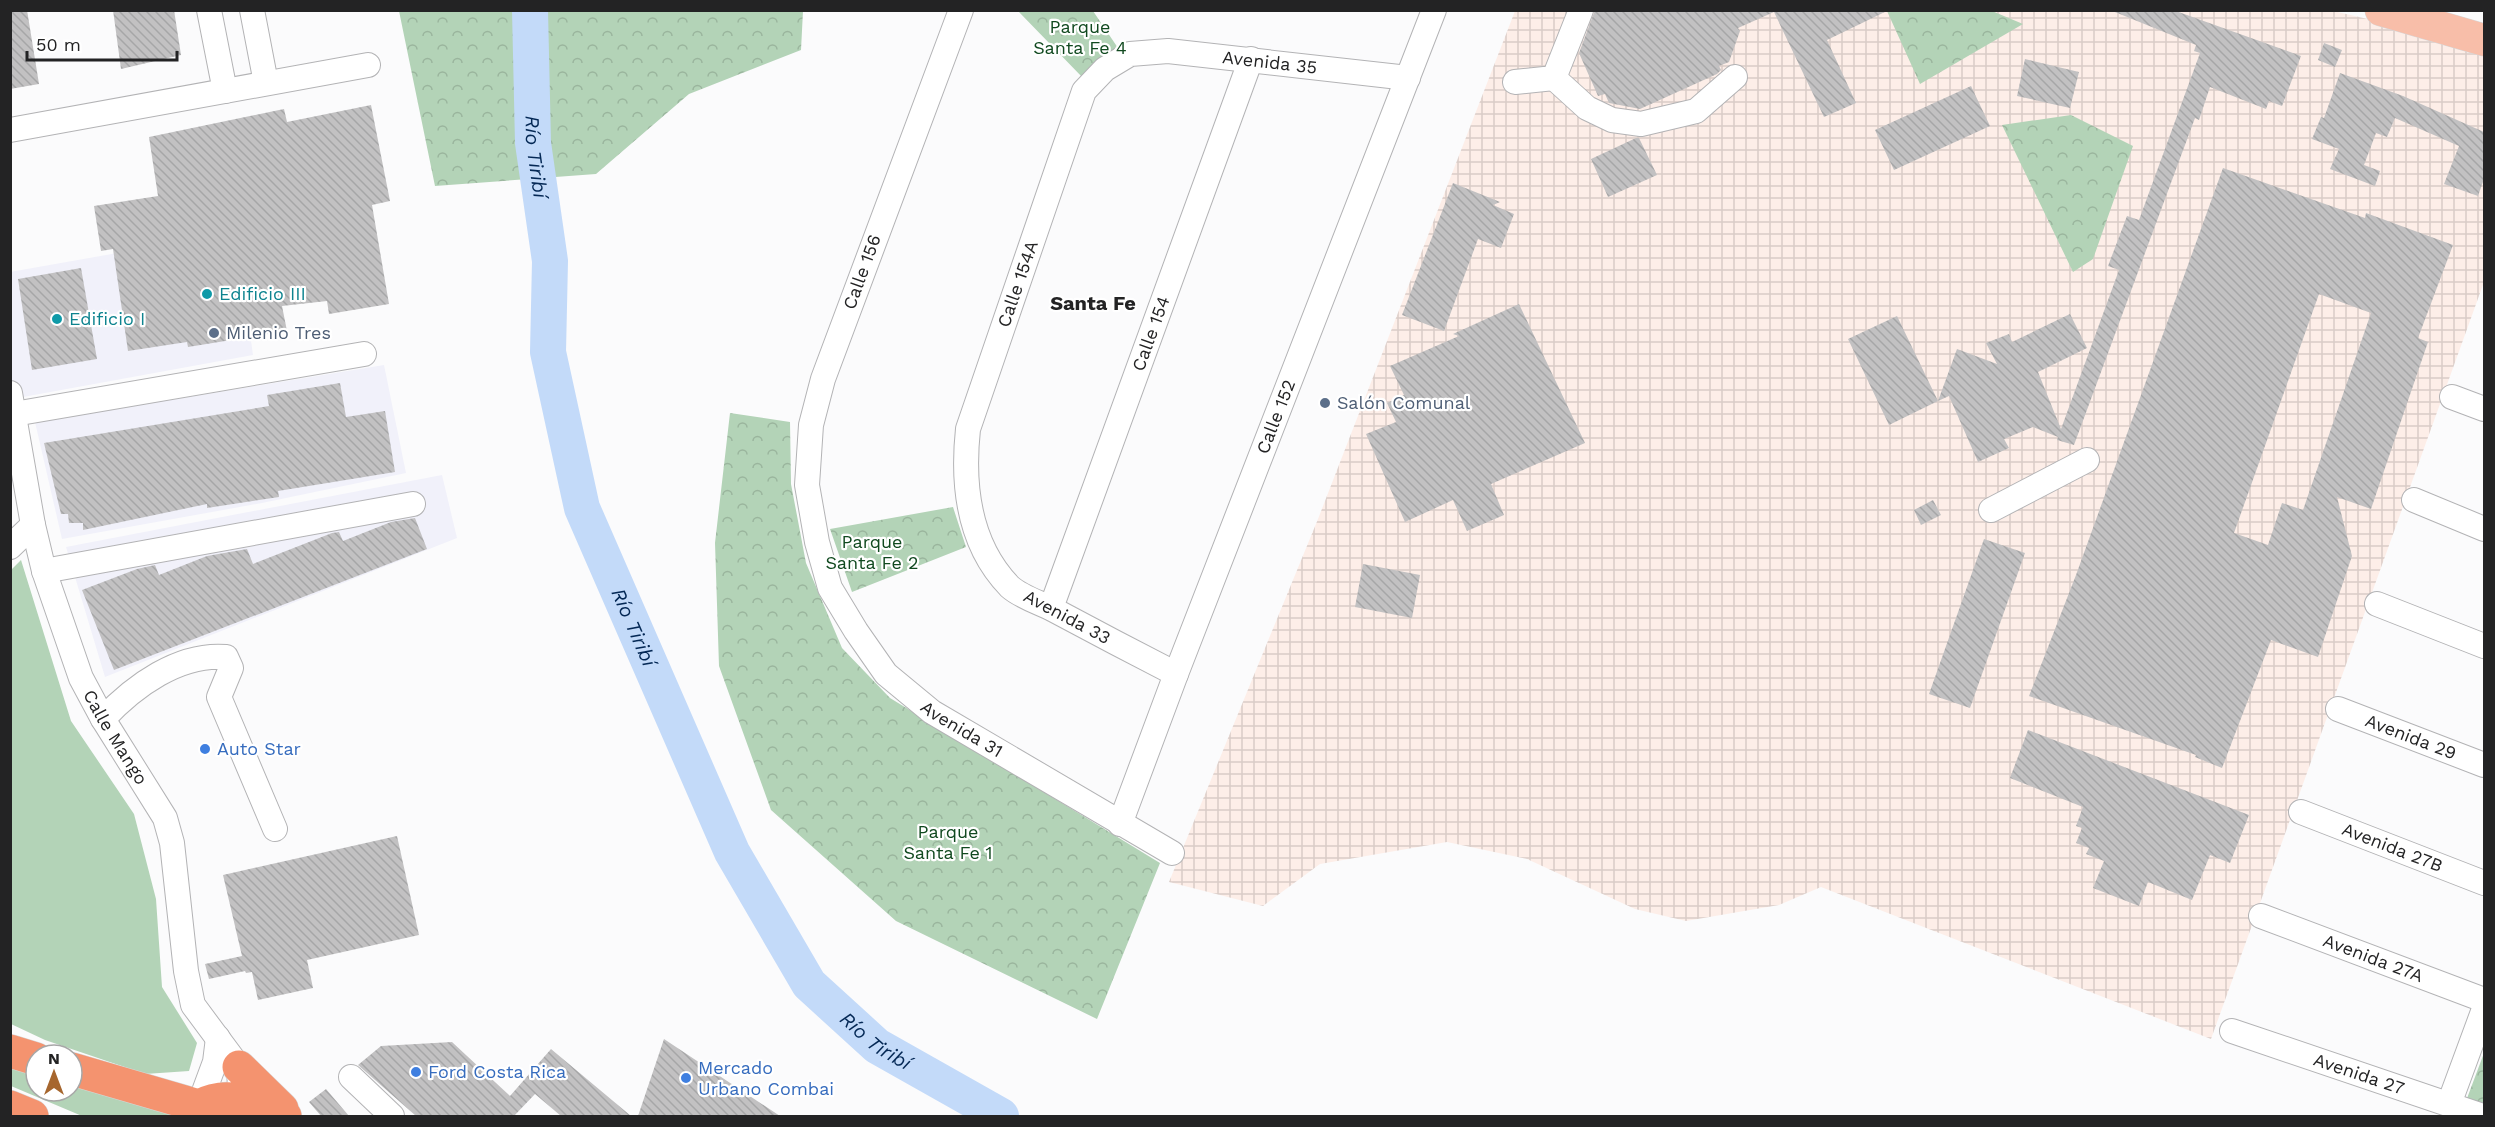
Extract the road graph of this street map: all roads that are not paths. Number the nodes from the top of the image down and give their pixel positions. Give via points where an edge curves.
1 (210, 10) edge
2 (252, 10) edge
3 (961, 10) edge
4 (1434, 10) edge
5 (1581, 10) edge
6 (2382, 10) edge
7 (2436, 10) edge
8 (2484, 24) edge
9 (2484, 40) edge
10 (1130, 54) joint
11 (1251, 59) junction
12 (368, 65) dead end
13 (1735, 77) dead end
14 (1408, 78) junction
15 (1554, 78) junction
16 (1515, 82) dead end
17 (266, 83) junction
18 (225, 91) junction
19 (10, 130) edge
20 (364, 354) dead end
21 (2452, 397) dead end
22 (12, 403) edge
23 (2484, 409) edge
24 (2087, 460) dead end
25 (2414, 500) dead end
26 (413, 504) dead end
27 (1991, 510) dead end
28 (33, 525) junction
29 (2484, 528) edge
30 (978, 538) joint
31 (817, 542) joint
32 (10, 547) edge
33 (44, 571) junction
34 (2377, 604) dead end
35 (1050, 608) junction
36 (2484, 646) edge
37 (1176, 674) junction
38 (2338, 709) dead end
39 (103, 719) junction
40 (2484, 765) edge
41 (2301, 812) dead end
42 (1120, 824) junction
43 (274, 829) dead end
44 (1172, 853) dead end
45 (2484, 883) edge
46 (2261, 916) dead end
47 (2484, 1000) edge
48 (2484, 1010) edge
49 (2232, 1031) dead end
50 (218, 1038) junction
51 (84, 1072) edge
52 (351, 1077) dead end
53 (236, 1094) edge
54 (2449, 1104) junction
55 (203, 1105) edge
56 (10, 1107) edge
57 (32, 1116) edge
58 (285, 1116) edge
59 (290, 1116) edge
60 (392, 1116) edge
61 (2483, 1116) edge

1 - 18 street
2 - 17 street
3 - 31 street, Calle 156 via 823,379 811,425 807,485
4 - 14 street, Calle 152
5 - 15 street
6 - 9 main road
7 - 8 main road
10 - 11 street, Avenida 35 via 1168,51
10 - 30 street, Calle 154A via 1105,69 1084,91 968,429 964,464
11 - 14 street, Avenida 35
11 - 35 street, Calle 154
12 - 17 street
13 - 15 street via 1696,111 1641,124 1612,120 1587,108
14 - 37 street, Calle 152
15 - 16 street
17 - 18 street
18 - 19 street
20 - 22 street
21 - 23 street
22 - 28 street, Calle Mango
24 - 27 street
25 - 29 street
26 - 33 street
28 - 32 street
28 - 33 street, Calle Mango
30 - 35 street, Avenida 33 via 1012,588
31 - 42 street, Avenida 31 via 831,588 886,674 932,712
33 - 39 street, Calle Mango via 81,678
34 - 36 street
35 - 37 street, Avenida 33
37 - 42 street, Calle 152
38 - 40 street, Avenida 29
39 - 43 street via 144,681 181,665 213,656 226,657 231,668 219,697
39 - 50 street, Calle Mango via 165,818 172,843 193,1005
41 - 45 street, Avenida 27B
42 - 44 street, Avenida 31
46 - 47 street, Avenida 27A
48 - 54 street
49 - 54 street, Avenida 27
50 - 53 street, Calle Mango
50 - 55 street
51 - 55 highway
52 - 60 street
53 - 55 highway
53 - 58 highway
53 - 59 highway
54 - 61 street, Avenida 27
56 - 57 highway

